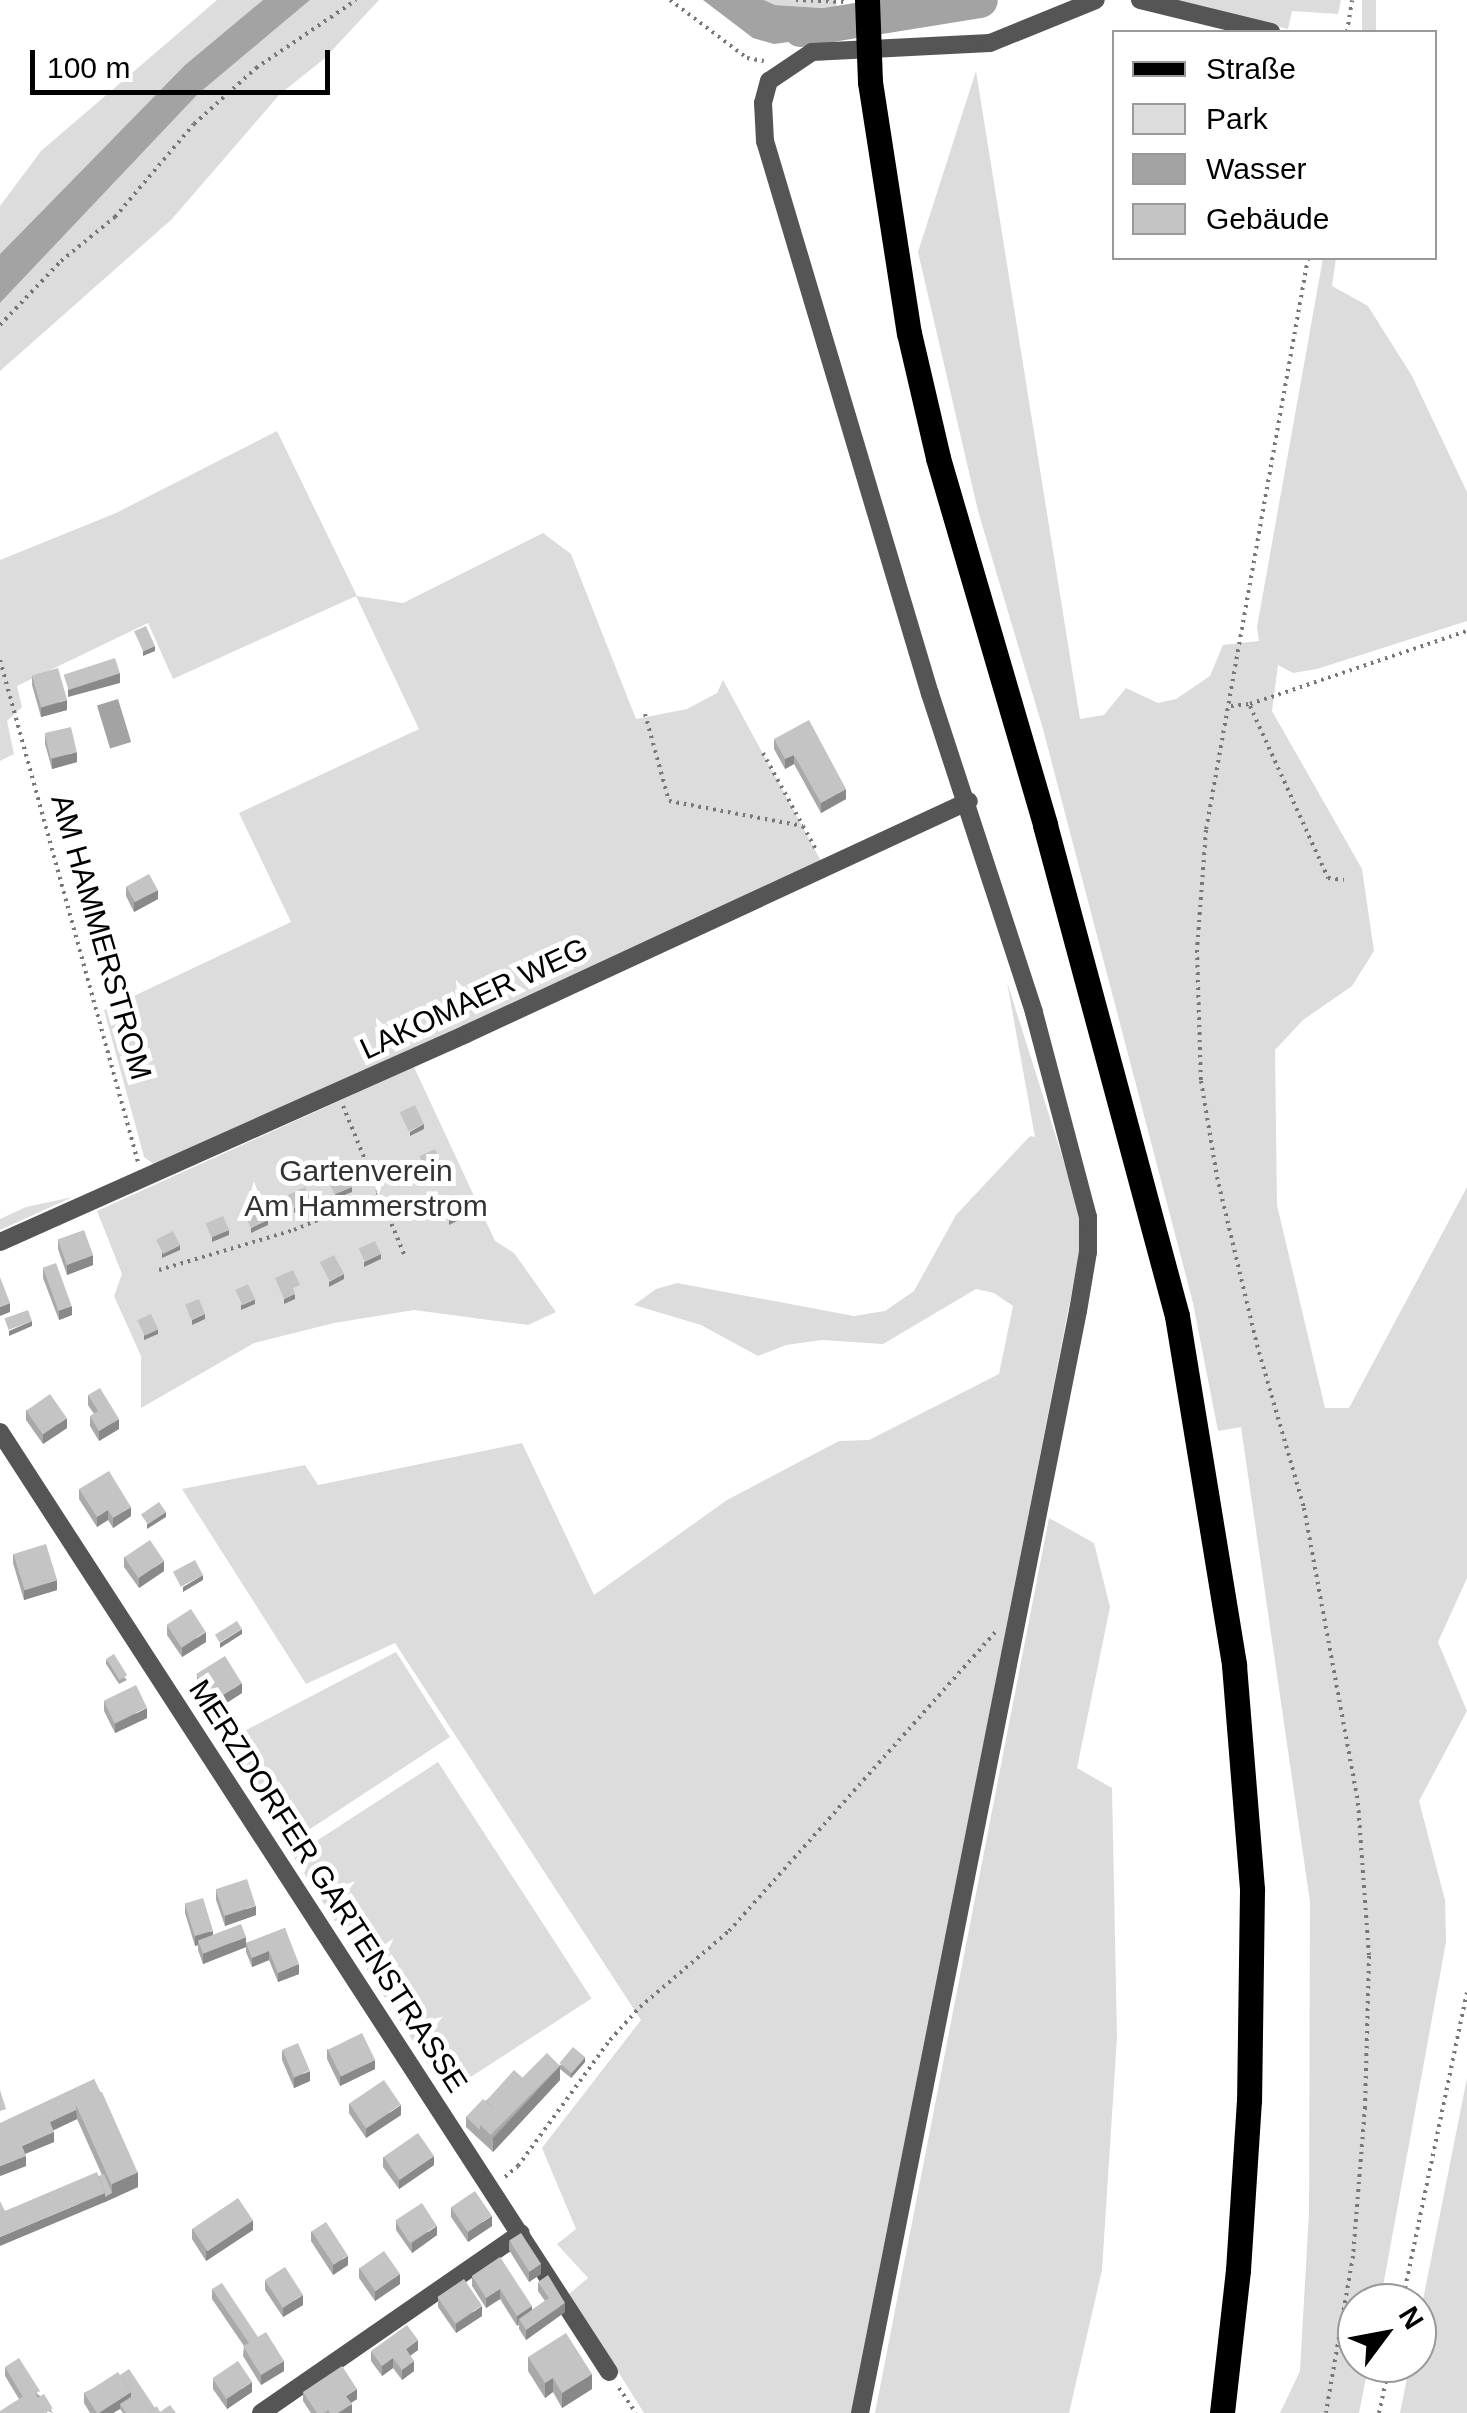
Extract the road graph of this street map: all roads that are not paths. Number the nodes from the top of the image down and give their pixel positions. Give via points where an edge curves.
1 (866, 0) edge
2 (1096, 0) edge
3 (1140, 0) edge
4 (1264, 30) edge
5 (968, 802) junction
6 (0, 1242) edge
7 (0, 1432) edge
8 (521, 2233) junction
9 (608, 2372) road end
10 (262, 2413) edge
11 (860, 2413) edge
12 (1222, 2413) edge

1 - 12 main road via 870,82 909,333 1177,1316 1234,1665 1252,1890 1249,2100
2 - 5 street via 990,44 812,52 769,81 763,103 765,141
3 - 4 street
5 - 6 street, LAKOMAER WEG
5 - 11 street via 1034,1012 1088,1217 1088,1252
7 - 8 street, MERZDORFER GARTENSTRASSE
8 - 9 street, MERZDORFER GARTENSTRASSE
8 - 10 street

